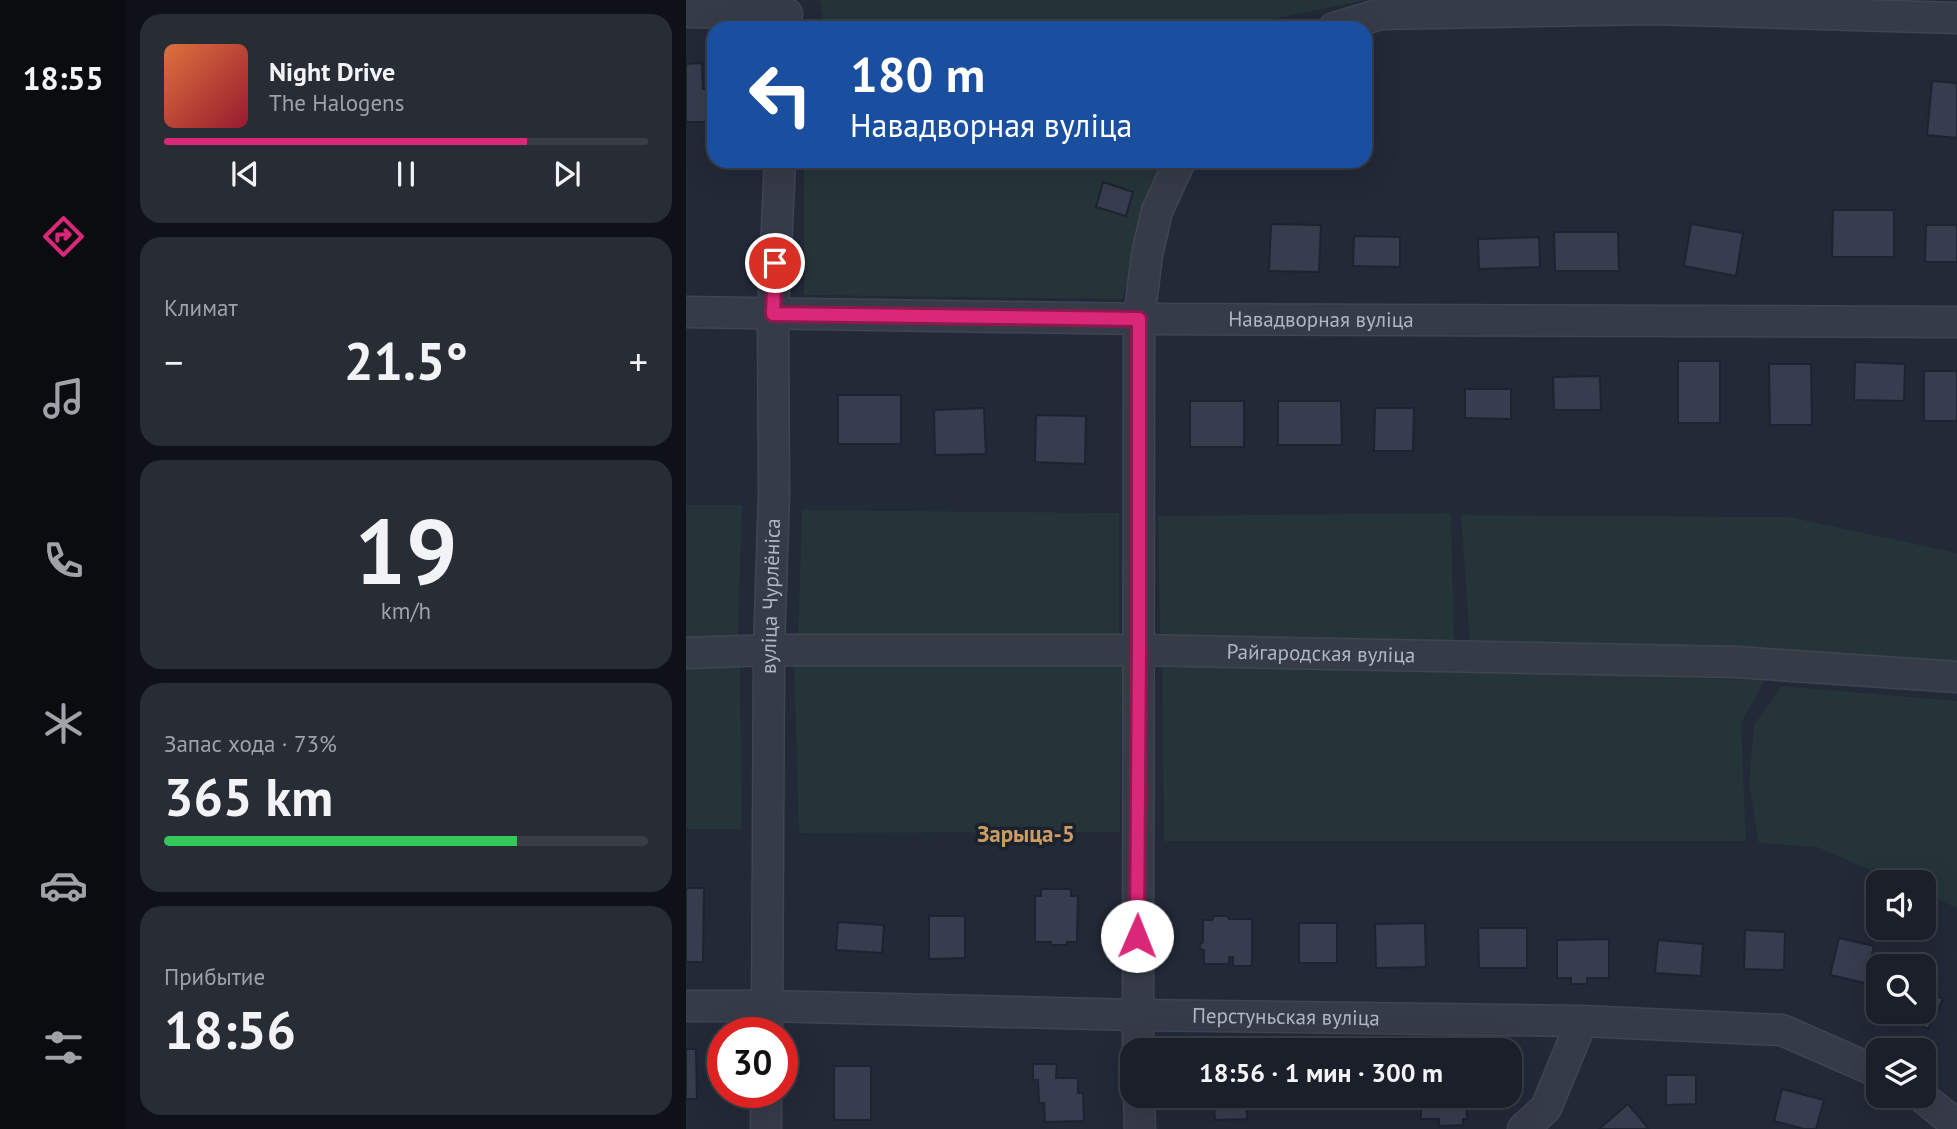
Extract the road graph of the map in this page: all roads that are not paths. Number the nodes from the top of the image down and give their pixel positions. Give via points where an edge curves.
1 (1653, 5) edge
2 (686, 12) edge
3 (787, 14) edge
4 (1957, 18) edge
5 (1358, 21) edge
6 (780, 168) edge
7 (1177, 168) edge
8 (686, 312) edge
9 (773, 314) junction
10 (1139, 319) junction
11 (1957, 322) edge
12 (769, 650) junction
13 (1139, 650) junction
14 (686, 653) edge
15 (1957, 677) edge
16 (686, 1006) edge
17 (1136, 1015) junction
18 (755, 1017) edge
19 (767, 1017) edge
20 (798, 1019) edge
21 (1582, 1021) junction
22 (1137, 1038) edge
23 (1866, 1067) edge
24 (766, 1108) edge
25 (1139, 1108) edge
26 (1936, 1108) edge
27 (1957, 1125) edge
28 (766, 1129) edge
29 (1140, 1129) edge
30 (1523, 1129) edge

1 - 4 street
1 - 5 street via 1381,14
2 - 3 street
6 - 9 street, вуліца Чурлёніса
7 - 10 street via 1157,211
8 - 9 street, Навадворная вуліца
9 - 10 street, Навадворная вуліца
9 - 12 street, вуліца Чурлёніса
10 - 11 street, Навадворная вуліца
10 - 13 street
12 - 13 street, Райгародская вуліца
12 - 14 street, Райгародская вуліца
12 - 19 street, вуліца Чурлёніса
13 - 15 street, Райгародская вуліца via 1736,662
13 - 17 street
16 - 18 street, Перстуньская вуліца
17 - 20 street, Перстуньская вуліца
17 - 21 street, Перстуньская вуліца
17 - 22 street
21 - 23 street, Перстуньская вуліца via 1782,1030
21 - 30 street via 1546,1108
24 - 28 street
25 - 29 street
26 - 27 street

